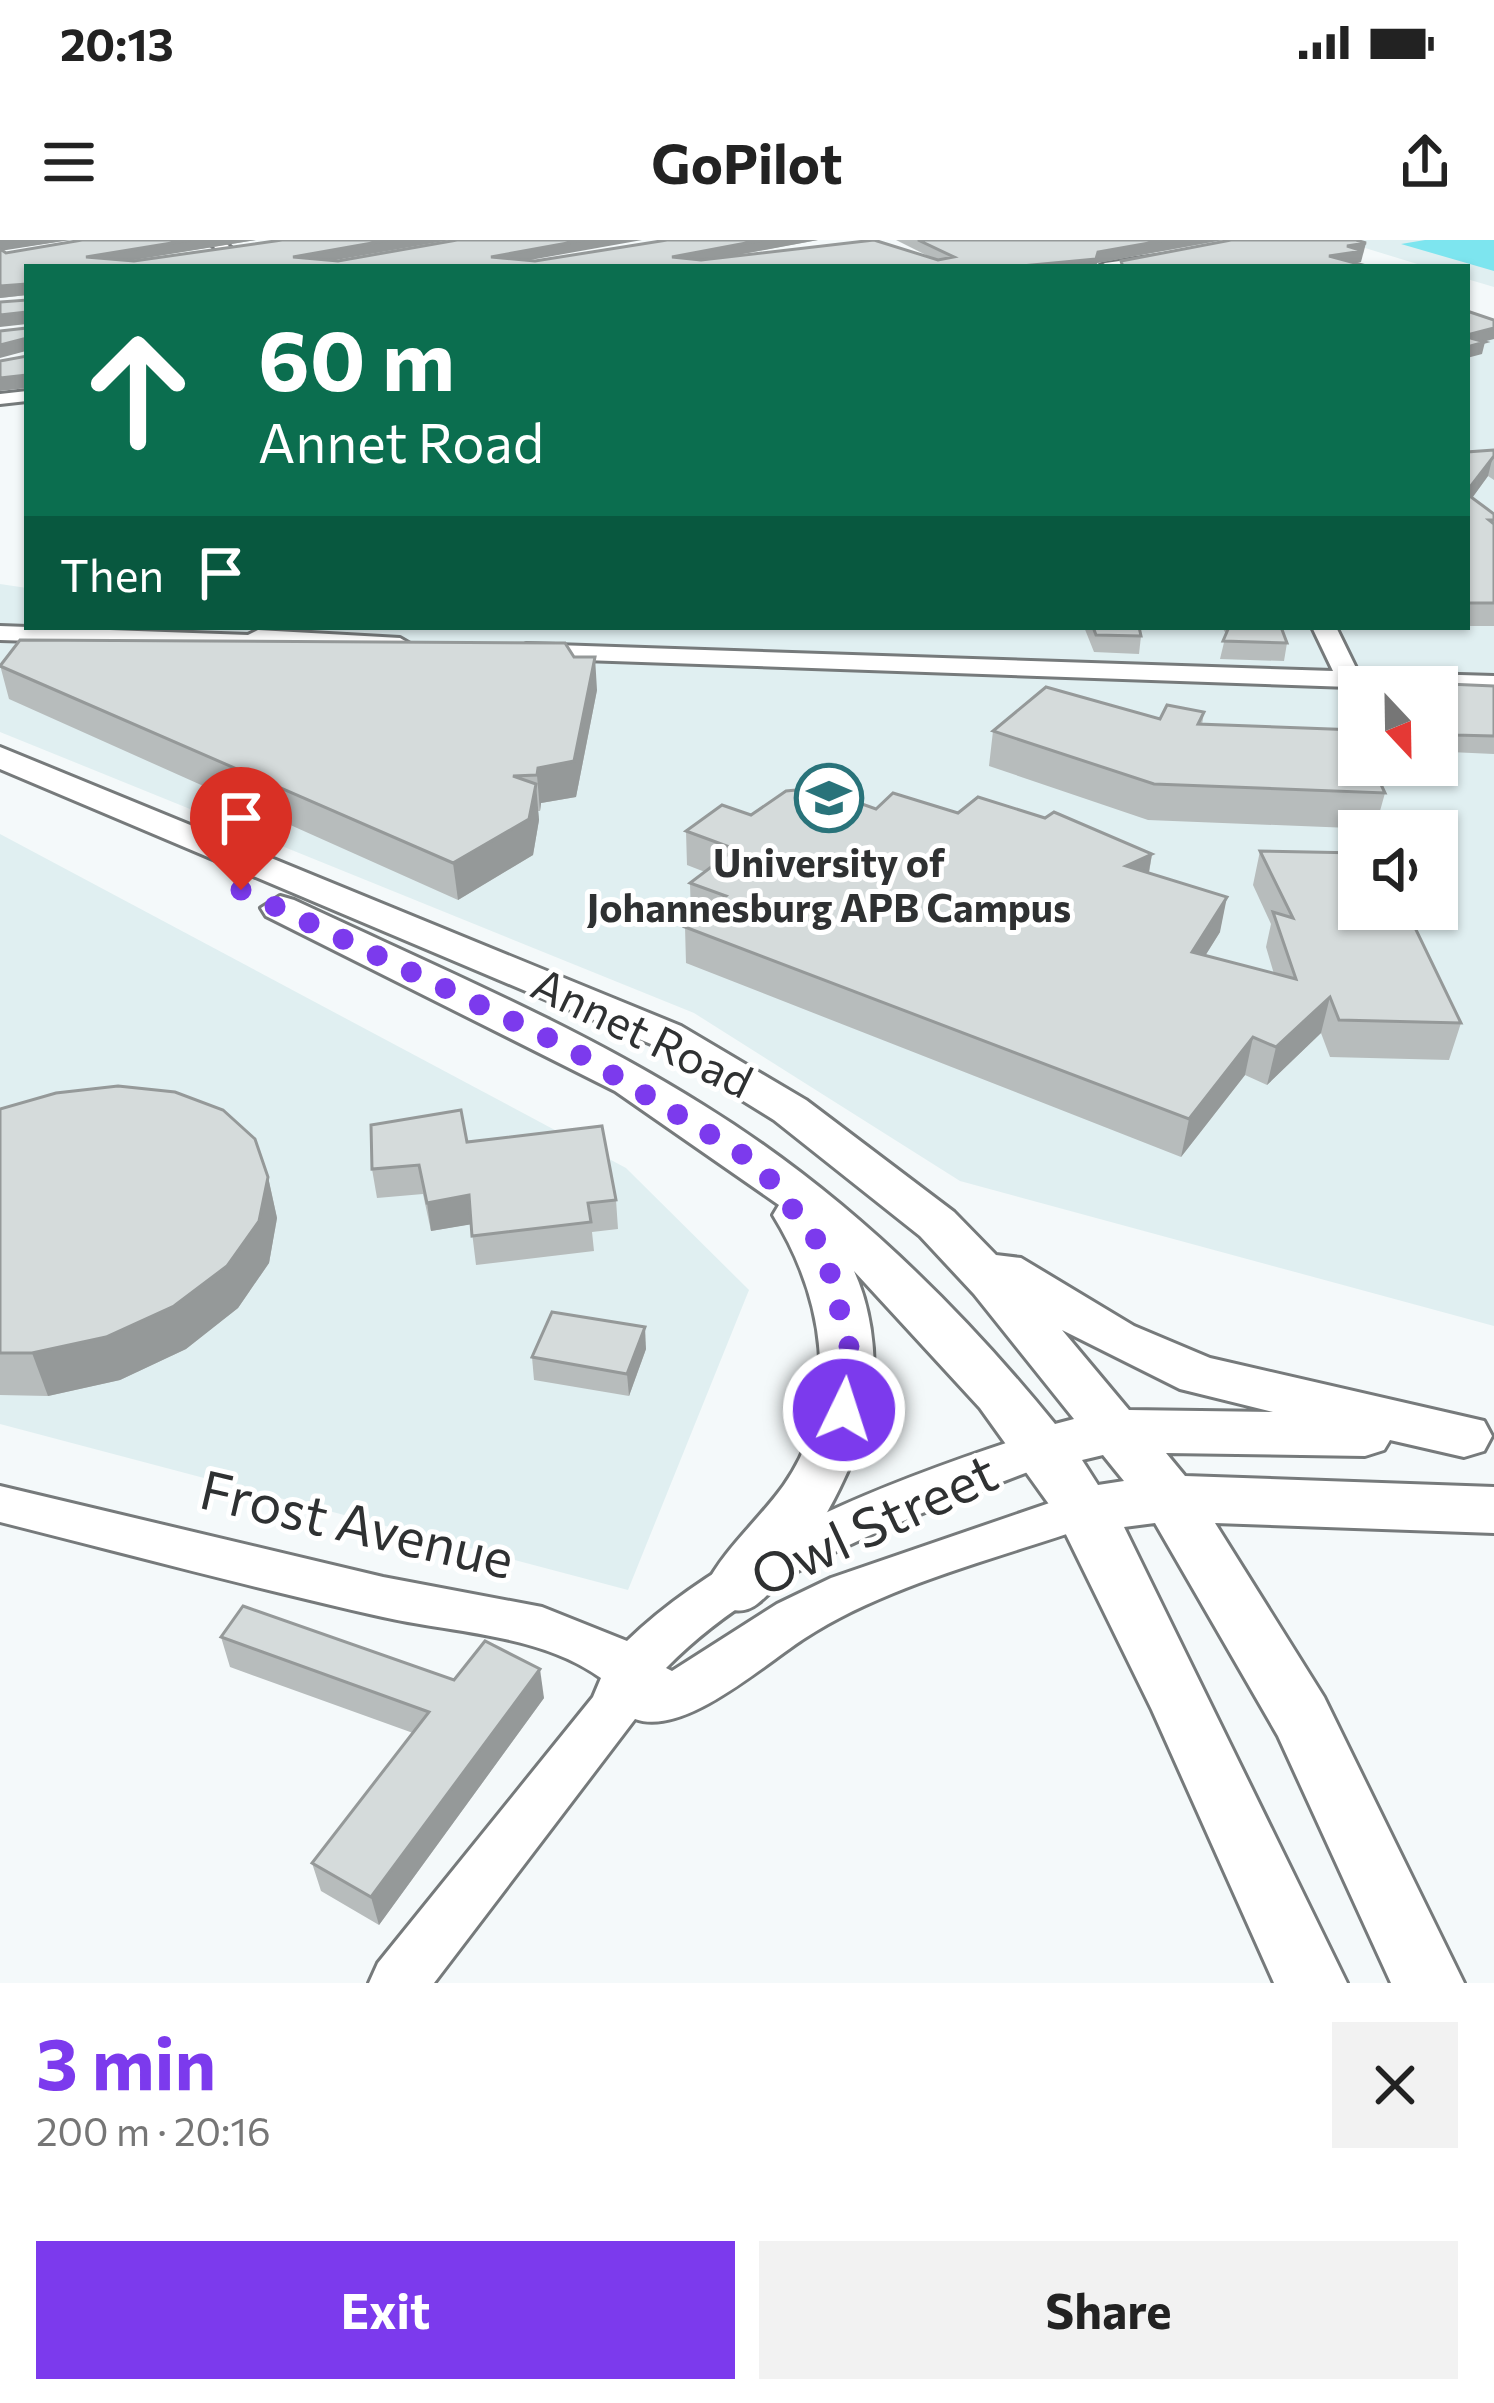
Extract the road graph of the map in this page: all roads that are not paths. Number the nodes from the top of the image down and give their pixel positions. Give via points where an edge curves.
1 (210, 247) edge
2 (250, 248) edge
3 (228, 251) junction
4 (1185, 254) edge
5 (243, 264) edge
6 (1123, 264) edge
7 (0, 630) edge
8 (332, 630) edge
9 (379, 630) edge
10 (1325, 630) edge
11 (424, 646) junction
12 (492, 650) edge
13 (1343, 666) edge
14 (1338, 680) edge
15 (1458, 683) edge
16 (1494, 684) edge
17 (0, 757) edge
18 (0, 787) edge
19 (758, 1164) junction
20 (937, 1224) junction
21 (1117, 1430) junction
22 (1479, 1437) edge
23 (1043, 1448) junction
24 (1170, 1498) junction
25 (0, 1504) edge
26 (1083, 1510) junction
27 (1494, 1510) edge
28 (736, 1587) junction
29 (638, 1694) junction
30 (398, 1983) edge
31 (1311, 1983) edge
32 (1429, 1983) edge

1 - 3 street
2 - 3 street
3 - 5 street
4 - 6 street
7 - 11 street
8 - 11 street
9 - 11 street
10 - 13 street
12 - 14 street
15 - 16 street
17 - 20 main road, Annet Road via 666,1035 806,1121
18 - 19 main road, Annet Road via 160,852 571,1049
19 - 23 main road, Annet Road via 889,1277
19 - 28 main road via 824,1250 849,1346 844,1410 830,1452 810,1492
20 - 21 main road, Annet Road
20 - 22 main road via 1064,1311 1199,1375
21 - 22 main road
21 - 23 main road
21 - 24 main road, Annet Road
23 - 26 main road, Annet Road
23 - 28 street, Owl Street via 852,1523
24 - 26 main road
24 - 27 main road
24 - 32 main road, Annet Road via 1301,1717
25 - 29 street, Frost Avenue via 383,1598 542,1628 595,1646
26 - 29 street, Owl Street via 848,1592
26 - 31 main road, Annet Road
28 - 29 street, Owl Street
29 - 30 street, Owl Street

